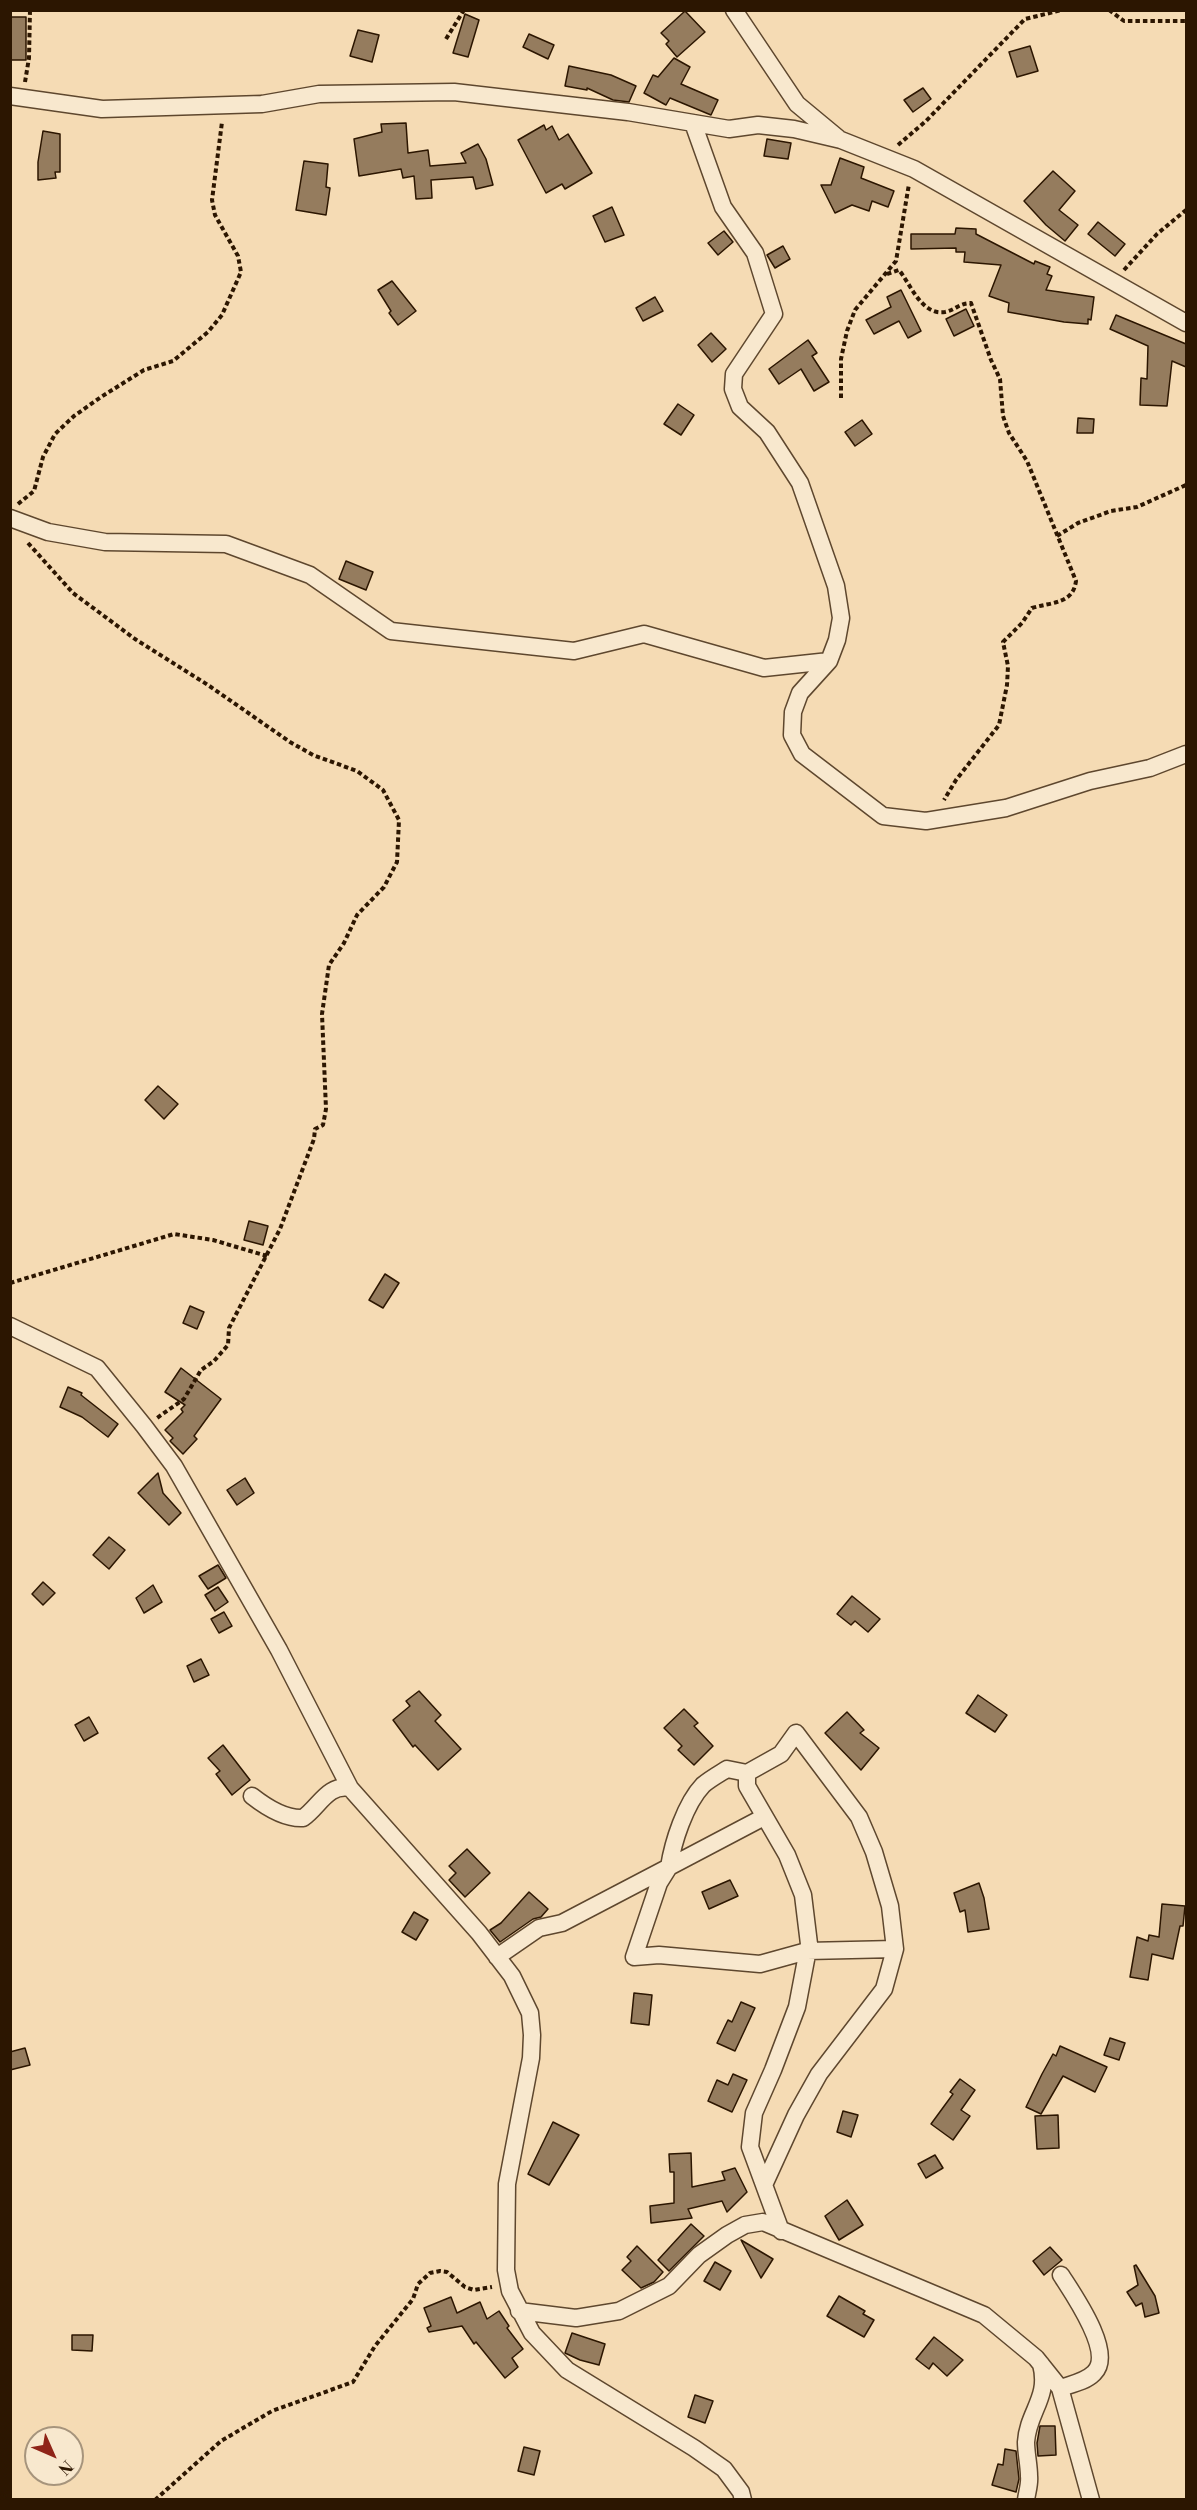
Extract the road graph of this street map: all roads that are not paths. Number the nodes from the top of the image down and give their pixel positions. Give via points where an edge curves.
1 (734, 10) edge
2 (16, 97) edge
3 (693, 123) junction
4 (841, 140) junction
5 (1186, 323) edge
6 (12, 514) edge
7 (829, 662) junction
8 (1186, 754) edge
9 (10, 1326) edge
10 (747, 1773) junction
11 (350, 1788) junction
12 (252, 1796) dead end
13 (764, 1817) junction
14 (669, 1868) junction
15 (895, 1949) junction
16 (807, 1951) junction
17 (497, 1957) junction
18 (764, 2185) junction
19 (781, 2230) junction
20 (1061, 2275) dead end
21 (519, 2311) junction
22 (1040, 2363) junction
23 (1060, 2388) junction
24 (743, 2499) edge
25 (1026, 2499) edge
26 (1091, 2499) edge

1 - 4 street via 797,104
2 - 3 street via 102,109 262,104 319,94 454,92
3 - 4 street via 729,129 758,125 794,129
3 - 7 street via 723,207 756,253 774,314 734,374 734,389 740,407 766,432 800,483 811,511 836,586 841,618
4 - 5 street via 914,169
6 - 7 street via 48,532 105,542 226,544 310,575 391,631 574,651 644,634 764,668
7 - 8 street via 800,693 792,735 802,754 883,816 926,821 1006,808 1090,781 1150,768
9 - 11 street via 97,1368 174,1466 274,1640
10 - 13 street via 747,1786
10 - 14 street via 727,1769 703,1785 681,1822
10 - 15 street via 781,1754 796,1733 859,1817 890,1906
11 - 12 street via 333,1789 303,1818 282,1814
11 - 17 street
13 - 14 street
13 - 16 street via 787,1855 803,1895
14 - 16 street via 658,1883 634,1957 658,1955 760,1964
14 - 17 street via 562,1923 539,1928
15 - 16 street
15 - 18 street via 884,1989 819,2074
16 - 18 street via 797,2007 754,2113 750,2146
17 - 21 street via 512,1976 530,2013 532,2035 507,2184 506,2270
18 - 19 street
19 - 21 street via 763,2222 745,2225 699,2255 669,2286 619,2311 576,2318
19 - 22 street via 984,2315
20 - 23 street via 1091,2324 1099,2361 1096,2371 1082,2381
21 - 24 street via 532,2333 567,2370 724,2469
22 - 23 street
22 - 25 street via 1044,2376 1041,2399 1026,2442 1030,2479
23 - 26 street

